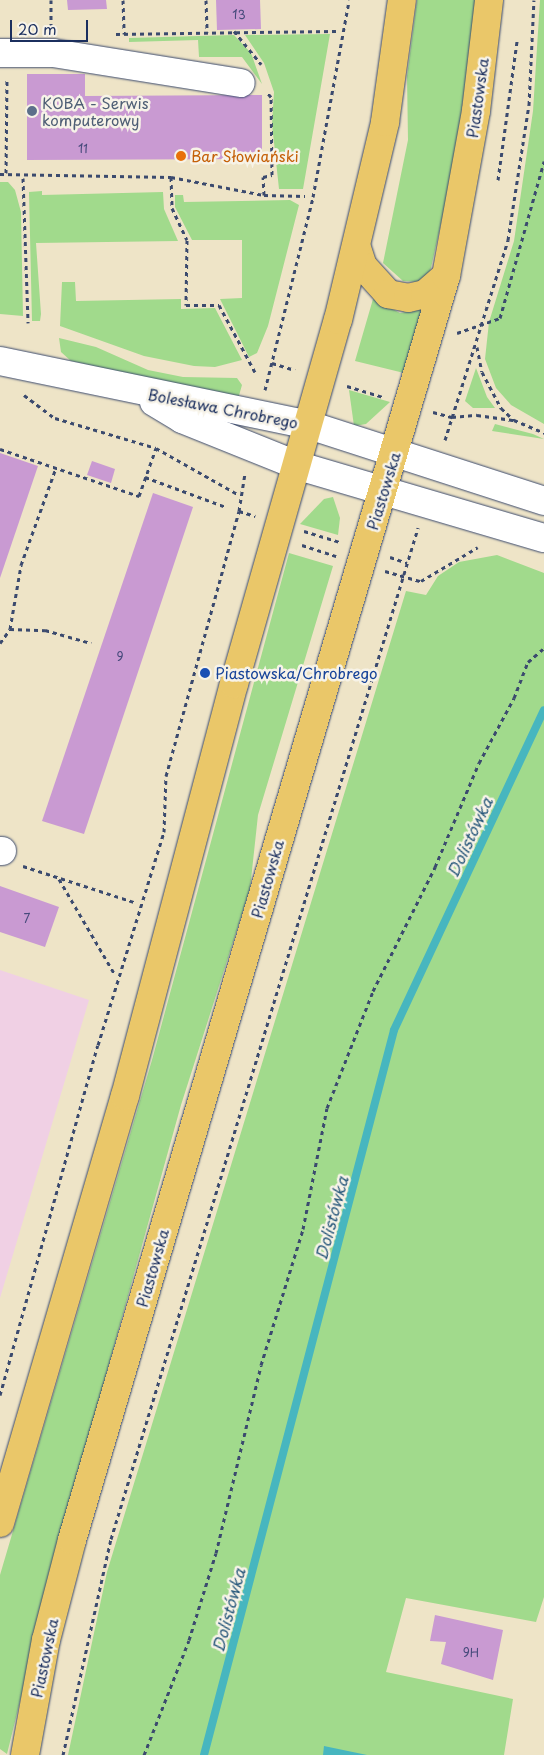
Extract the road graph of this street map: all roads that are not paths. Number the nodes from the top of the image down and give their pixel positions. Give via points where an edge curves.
1 (402, 0) edge
2 (489, 0) edge
3 (4, 52) edge
4 (257, 80) road end
5 (357, 248) junction
6 (446, 276) junction
7 (0, 361) edge
8 (137, 392) junction
9 (309, 425) junction
10 (394, 454) junction
11 (299, 466) junction
12 (383, 491) junction
13 (544, 501) edge
14 (544, 538) edge
15 (0, 1523) edge
16 (25, 1755) edge

1 - 5 main road via 385,122
2 - 6 main road, Piastowska via 476,111
3 - 4 street via 53,53
5 - 6 main road via 363,266 388,294 408,298 425,294
5 - 9 main road
6 - 10 main road, Piastowska
7 - 8 street, Bolesława Chrobrego
8 - 9 street, Bolesława Chrobrego
8 - 11 street, Bolesława Chrobrego via 182,419
9 - 10 street, Bolesława Chrobrego
9 - 11 main road
10 - 12 main road, Piastowska
10 - 13 street, Bolesława Chrobrego
11 - 12 street, Bolesława Chrobrego
11 - 15 main road via 234,684 125,1096
12 - 14 street, Bolesława Chrobrego
12 - 16 main road, Piastowska via 72,1540 46,1640

